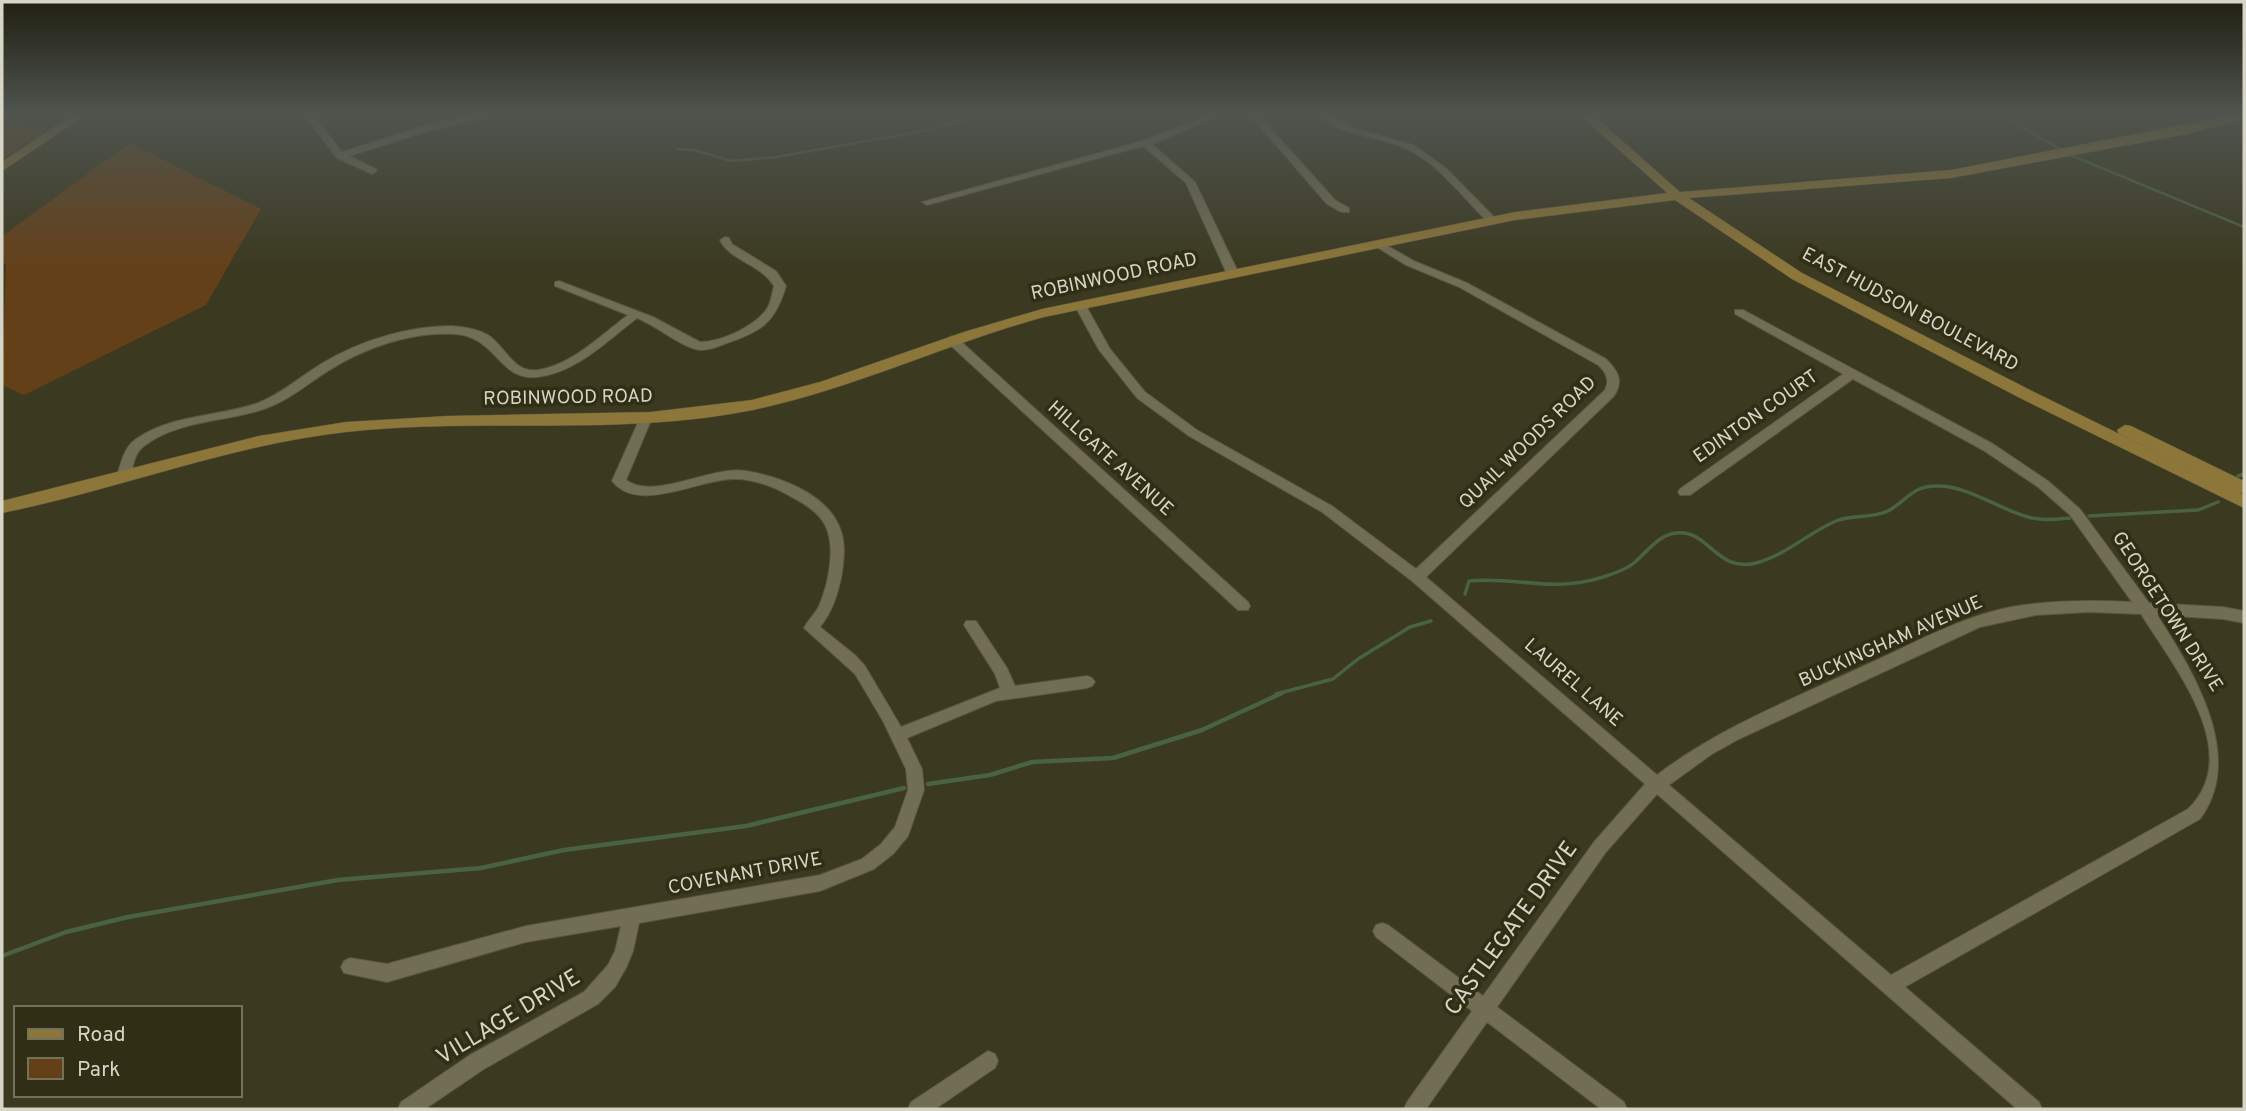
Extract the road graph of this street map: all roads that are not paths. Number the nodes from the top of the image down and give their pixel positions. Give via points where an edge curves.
1 (359, 165) edge
2 (1065, 165) edge
3 (1170, 165) edge
4 (1298, 165) edge
5 (1434, 165) edge
6 (1648, 165) edge
7 (1653, 165) edge
8 (2002, 165) edge
9 (372, 171) dead end
10 (1685, 195) junction
11 (928, 202) dead end
12 (1345, 210) dead end
13 (1492, 220) junction
14 (726, 240) dead end
15 (1379, 244) junction
16 (1233, 274) junction
17 (559, 284) dead end
18 (1081, 306) junction
19 (1738, 312) dead end
20 (636, 314) junction
21 (952, 340) junction
22 (1851, 374) junction
23 (646, 418) junction
24 (124, 476) junction
25 (2244, 488) edge
26 (1685, 492) dead end
27 (2244, 502) edge
28 (2, 507) edge
29 (1417, 577) junction
30 (1243, 606) dead end
31 (2146, 610) junction
32 (2244, 617) edge
33 (971, 625) dead end
34 (1087, 682) dead end
35 (1009, 692) junction
36 (898, 735) junction
37 (1658, 783) junction
38 (631, 916) junction
39 (1382, 931) dead end
40 (350, 967) dead end
41 (1889, 986) junction
42 (1485, 1009) junction
43 (988, 1061) dead end
44 (408, 1109) edge
45 (918, 1109) edge
46 (1413, 1109) edge
47 (1617, 1109) edge
48 (2032, 1109) edge

1 - 9 street
2 - 11 street
3 - 16 street via 1190,183
4 - 12 street via 1331,202
5 - 13 street
6 - 10 main road, EAST HUDSON BOULEVARD
7 - 10 main road, EAST HUDSON BOULEVARD
8 - 10 main road, ROBINWOOD ROAD via 1932,176
10 - 13 main road, ROBINWOOD ROAD
10 - 25 main road, EAST HUDSON BOULEVARD via 1889,315
10 - 27 main road, EAST HUDSON BOULEVARD via 1797,276
13 - 15 main road, ROBINWOOD ROAD
14 - 20 street via 727,246 779,281 774,307 762,322 723,342 698,346
15 - 16 main road, ROBINWOOD ROAD
15 - 29 street, QUAIL WOODS ROAD via 1409,264 1447,277 1601,362 1613,374 1614,382 1609,393
16 - 18 main road, ROBINWOOD ROAD
17 - 20 street
18 - 21 main road, ROBINWOOD ROAD via 1010,321
18 - 29 street, LAUREL LANE via 1105,350 1141,395 1193,433 1327,509
19 - 22 street, GEORGETOWN DRIVE
20 - 24 street via 574,360 542,373 514,370 489,341 467,332 428,332 382,343 340,359 263,405 150,437 132,452
21 - 23 main road, ROBINWOOD ROAD via 817,390 724,410
21 - 30 street, HILLGATE AVENUE
22 - 26 street, EDINTON COURT
22 - 31 street, GEORGETOWN DRIVE via 1988,447 2043,484 2089,527
23 - 24 main road, ROBINWOOD ROAD via 415,421 343,427 252,443
23 - 36 street, COVENANT DRIVE via 619,481 623,486 659,490 716,476 752,476 822,510 836,534 836,562 828,607 811,628 860,670
24 - 28 main road, ROBINWOOD ROAD
29 - 37 street, LAUREL LANE
31 - 32 street, BUCKINGHAM AVENUE
31 - 37 street, BUCKINGHAM AVENUE via 2047,608 1972,624 1775,714
31 - 41 street, GEORGETOWN DRIVE via 2214,725 2219,775 2207,802 2194,814
33 - 35 street via 1002,672
34 - 35 street
35 - 36 street
36 - 38 street, COVENANT DRIVE via 914,769 916,790 902,831 868,864 820,883
37 - 41 street, LAUREL LANE
37 - 42 street, CASTLEGATE DRIVE via 1600,847
38 - 40 street, COVENANT DRIVE via 526,934 387,973
38 - 44 street, VILLAGE DRIVE via 625,951 602,989 477,1062
39 - 42 street
41 - 48 street, LAUREL LANE
42 - 46 street, CASTLEGATE DRIVE
42 - 47 street
43 - 45 street

